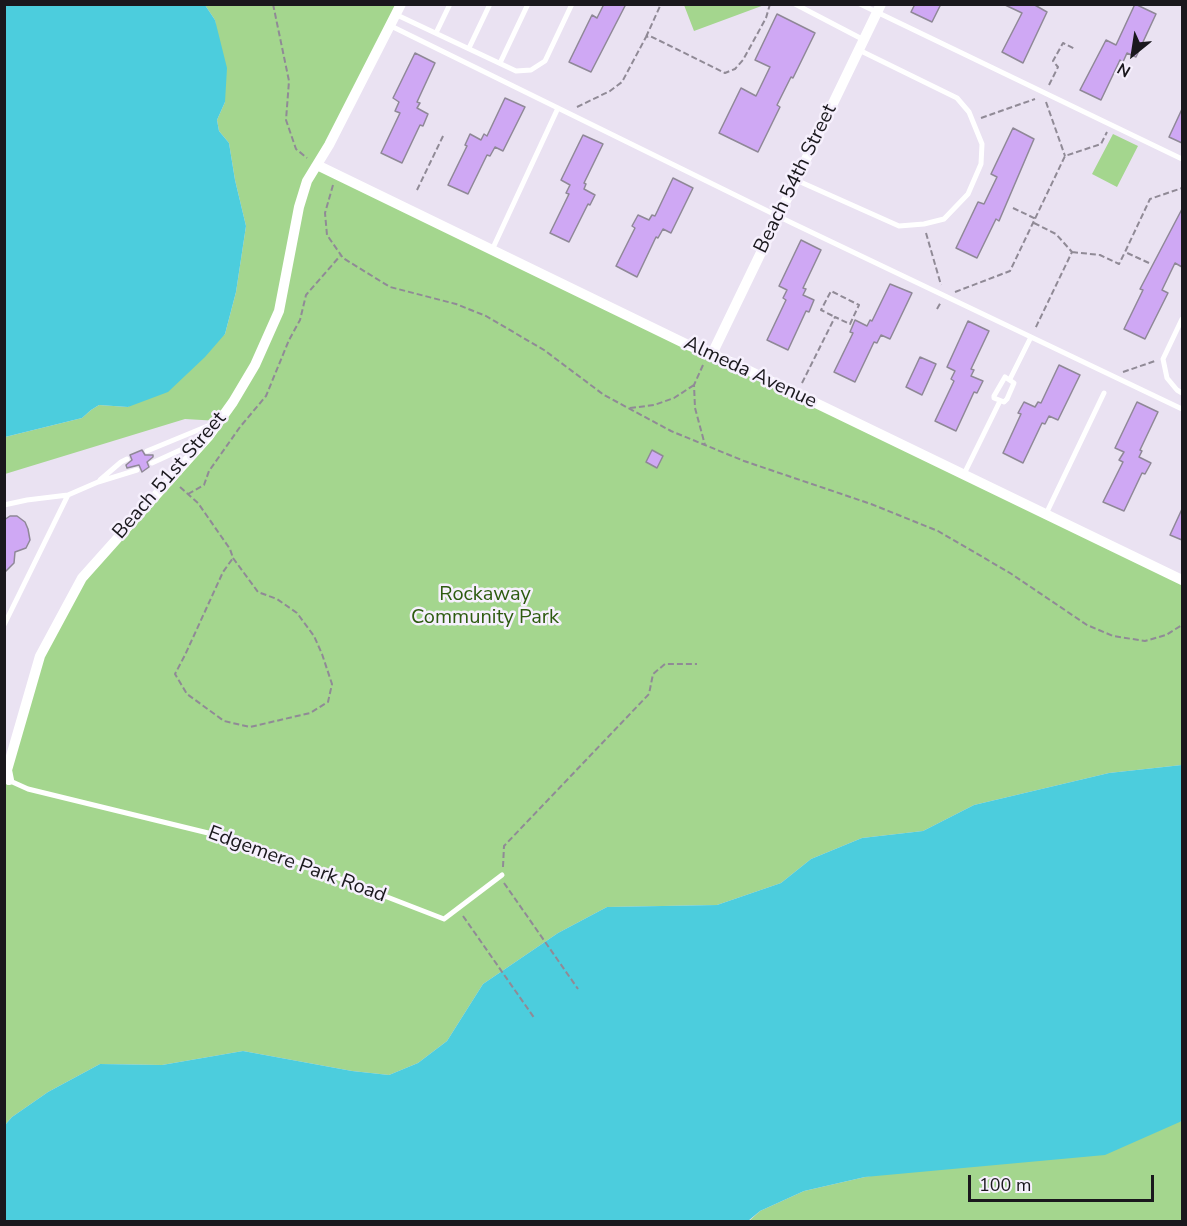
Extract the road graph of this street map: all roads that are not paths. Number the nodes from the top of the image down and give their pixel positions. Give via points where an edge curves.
1 (450, 4) edge
2 (490, 4) edge
3 (528, 4) edge
4 (572, 4) edge
5 (795, 4) edge
6 (860, 4) edge
7 (879, 9) edge
8 (399, 10) edge
9 (391, 26) junction
10 (436, 33) junction
11 (861, 45) junction
12 (469, 48) junction
13 (500, 63) junction
14 (558, 108) junction
15 (1182, 159) edge
16 (317, 165) junction
17 (796, 180) junction
18 (778, 216) junction
19 (492, 250) junction
20 (1182, 319) edge
21 (1031, 337) junction
22 (711, 354) junction
23 (1010, 379) junction
24 (1104, 393) dead end
25 (1182, 393) edge
26 (1000, 401) junction
27 (1182, 409) edge
28 (220, 421) junction
29 (208, 437) junction
30 (147, 451) dead end
31 (127, 459) dead end
32 (152, 463) dead end
33 (137, 470) dead end
34 (964, 474) junction
35 (98, 482) junction
36 (68, 495) junction
37 (4, 505) edge
38 (1046, 514) junction
39 (1182, 580) edge
40 (4, 625) edge
41 (7, 780) edge
42 (501, 876) road end

1 - 10 lane
2 - 12 lane
3 - 13 lane
4 - 13 lane via 545,61 531,70 516,71
5 - 11 lane
6 - 7 lane
7 - 11 street, Beach 54th Street
7 - 15 lane
8 - 9 street, Beach 51st Street
8 - 10 lane
9 - 14 lane
9 - 16 street, Beach 51st Street
10 - 12 lane
11 - 17 street, Beach 54th Street
11 - 17 lane via 957,98 969,112 982,144 981,164 968,194 944,219 899,225
12 - 13 lane
14 - 18 lane
14 - 19 lane
16 - 19 street, Almeda Avenue
16 - 28 street, Beach 51st Street via 302,196 274,324 250,375
17 - 18 street, Beach 54th Street
18 - 21 lane
18 - 22 street, Beach 54th Street
19 - 22 street, Almeda Avenue
20 - 25 lane via 1163,359 1167,378
21 - 23 lane
21 - 27 lane
22 - 34 street, Almeda Avenue
23 - 26 lane via 1014,383 1007,399
23 - 26 lane via 1003,378 994,396
24 - 38 lane
26 - 34 lane
28 - 29 street, Beach 51st Street
28 - 30 lane
29 - 32 lane
29 - 41 street, Beach 51st Street via 87,572 42,649
31 - 35 lane
33 - 35 lane
34 - 38 street, Almeda Avenue
35 - 36 lane
36 - 37 lane
36 - 40 lane
38 - 39 street, Almeda Avenue
41 - 42 lane, Edgemere Park Road via 28,789 244,842 444,919

